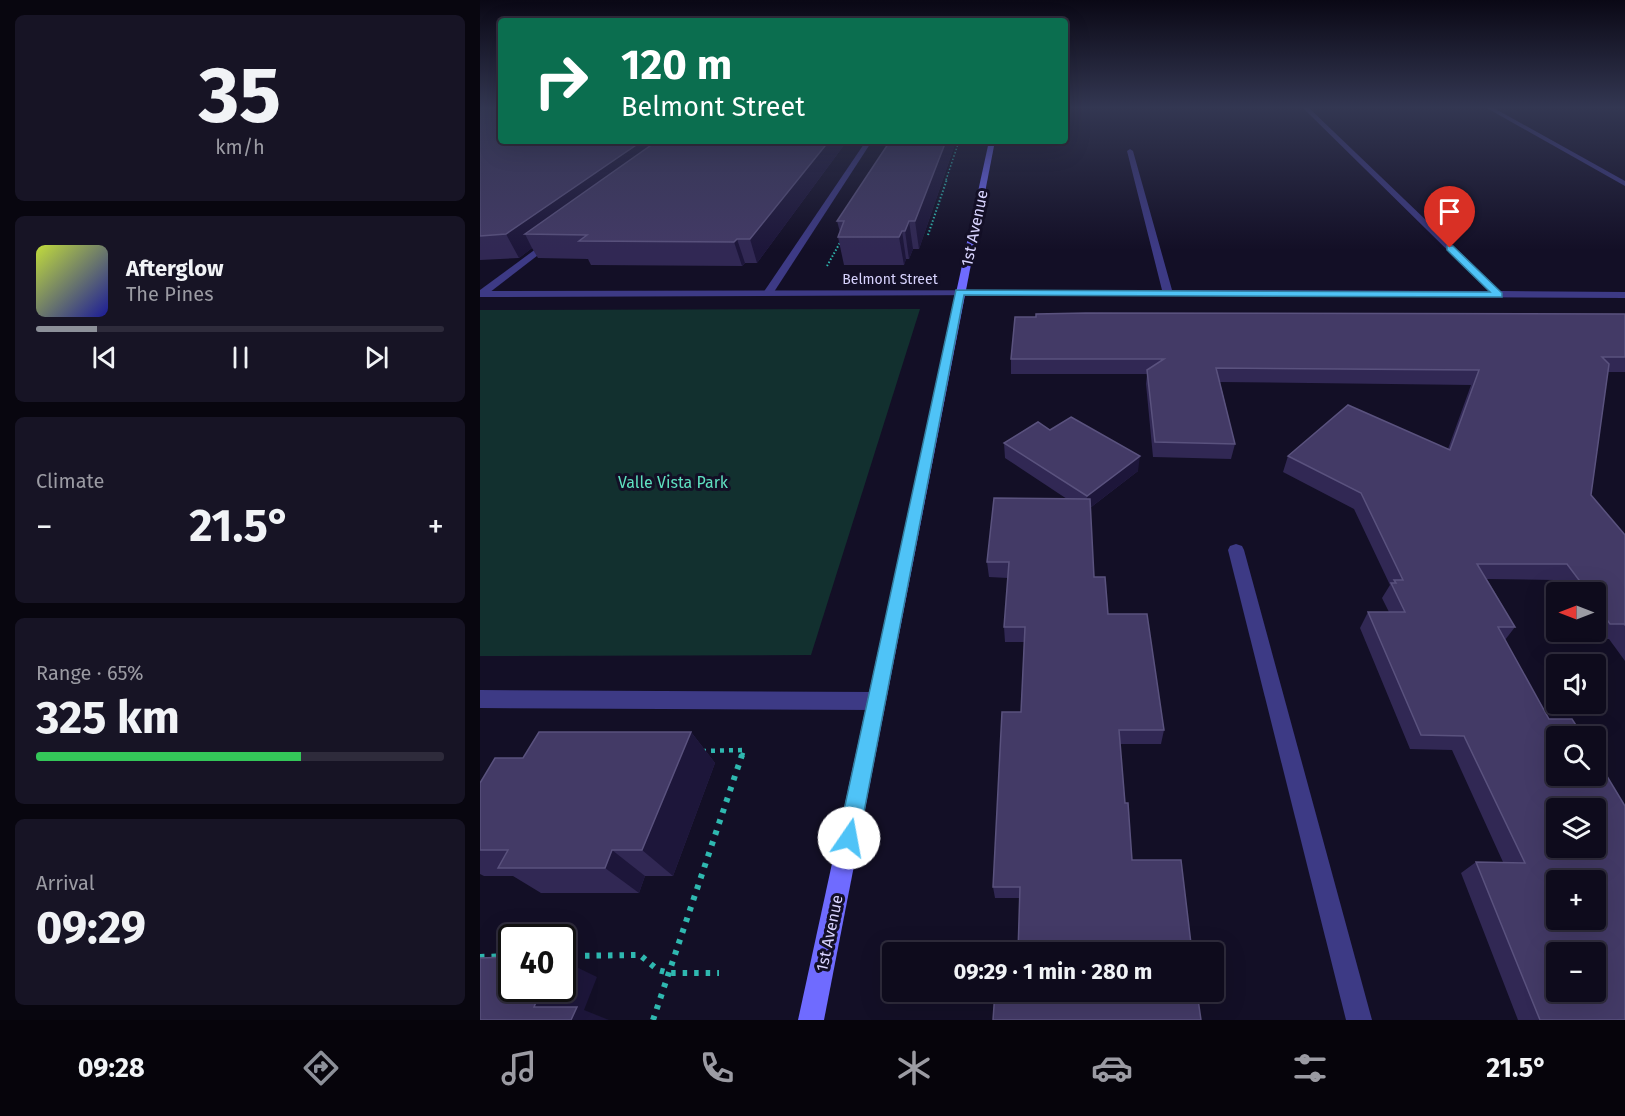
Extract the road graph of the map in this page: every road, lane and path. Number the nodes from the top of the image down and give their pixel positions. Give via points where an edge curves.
1 (860, 155) edge
2 (954, 155) edge
3 (989, 155) edge
4 (1131, 155) edge
5 (1354, 155) edge
6 (1573, 155) edge
7 (1625, 184) edge
8 (846, 231) edge
9 (560, 234) edge
10 (928, 234) edge
11 (827, 266) dead end
12 (960, 292) junction
13 (768, 293) junction
14 (1168, 293) junction
15 (481, 294) edge
16 (1498, 295) junction
17 (1625, 295) edge
18 (1236, 550) dead end
19 (480, 699) edge
20 (876, 701) junction
21 (697, 751) dead end
22 (498, 956) edge
23 (576, 956) edge
24 (480, 957) edge
25 (669, 973) junction
26 (719, 973) dead end
27 (653, 1020) edge
28 (811, 1020) edge
29 (1359, 1020) edge

1 - 13 street
2 - 10 path
3 - 12 street, 1st Avenue
4 - 14 street
5 - 16 street
6 - 7 street
8 - 11 path
9 - 15 street
12 - 13 street, Belmont Street
12 - 14 street, Belmont Street
12 - 20 street, 1st Avenue
13 - 15 street, Belmont Street
14 - 16 street, Belmont Street
16 - 17 street, Belmont Street
18 - 29 street
19 - 20 street
20 - 28 street, 1st Avenue
21 - 25 path via 744,750
22 - 24 path
23 - 25 path via 640,955 658,970
25 - 26 path
25 - 27 path

